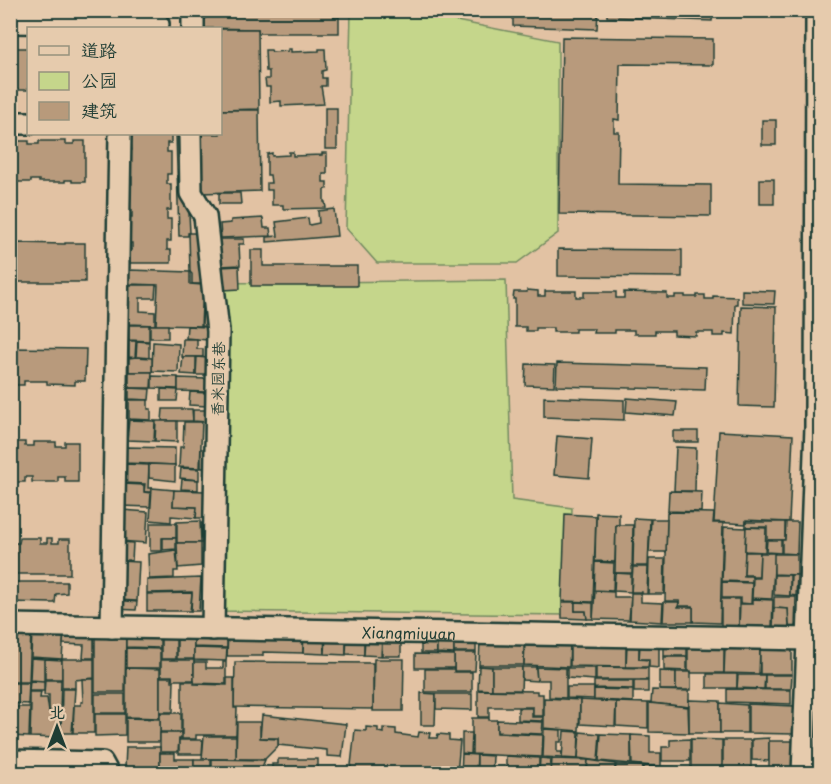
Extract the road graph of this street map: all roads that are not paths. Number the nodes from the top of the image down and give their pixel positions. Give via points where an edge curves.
1 (193, 10) edge
2 (817, 10) edge
3 (10, 22) edge
4 (158, 24) dead end
5 (193, 27) edge
6 (10, 123) edge
7 (27, 123) edge
8 (120, 135) edge
9 (190, 135) edge
10 (818, 427) edge
11 (10, 625) edge
12 (112, 627) junction
13 (213, 628) junction
14 (809, 639) junction
15 (10, 761) edge
16 (108, 774) edge
17 (803, 774) edge

1 - 5 street
2 - 10 street
3 - 4 street
6 - 7 street
8 - 12 street
9 - 13 street, 香米园东巷 via 191,193 205,216 218,331
10 - 14 street
11 - 12 street, Xiangmiyuan
12 - 13 street, Xiangmiyuan
13 - 14 street, Xiangmiyuan
14 - 17 street
15 - 16 street via 102,763

